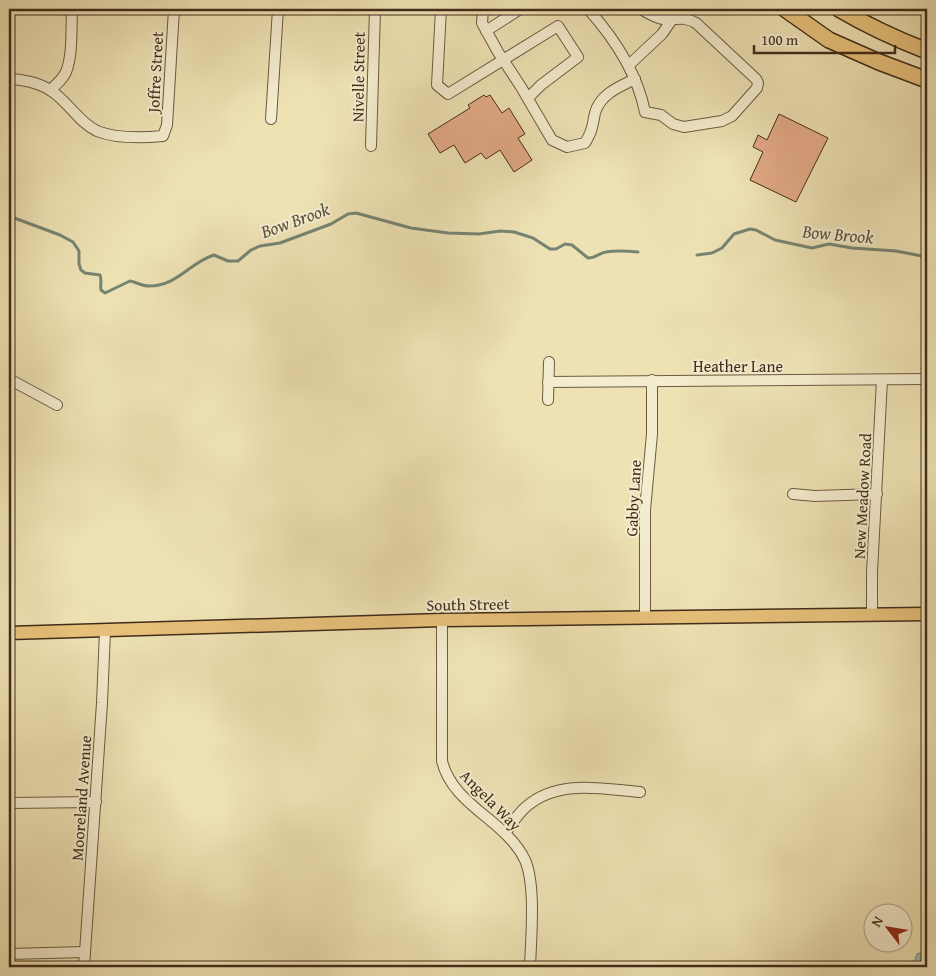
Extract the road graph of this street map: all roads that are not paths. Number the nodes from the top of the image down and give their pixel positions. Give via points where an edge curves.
1 (72, 9) edge
2 (174, 9) edge
3 (278, 9) edge
4 (375, 9) edge
5 (441, 9) edge
6 (483, 9) edge
7 (520, 9) edge
8 (588, 9) edge
9 (640, 9) edge
10 (775, 9) edge
11 (785, 9) edge
12 (839, 9) edge
13 (673, 18) junction
14 (486, 31) junction
15 (829, 40) junction
16 (927, 50) edge
17 (503, 60) junction
18 (629, 65) junction
19 (635, 78) junction
20 (9, 79) edge
21 (927, 80) edge
22 (50, 90) junction
23 (528, 98) junction
24 (271, 120) dead end
25 (371, 146) dead end
26 (549, 362) dead end
27 (9, 379) edge
28 (927, 379) edge
29 (652, 380) junction
30 (882, 380) junction
31 (548, 382) junction
32 (548, 400) dead end
33 (57, 405) dead end
34 (793, 494) dead end
35 (877, 494) junction
36 (872, 614) junction
37 (927, 614) edge
38 (645, 617) junction
39 (442, 620) junction
40 (105, 631) junction
41 (9, 632) edge
42 (640, 792) dead end
43 (96, 802) junction
44 (9, 803) edge
45 (505, 833) junction
46 (85, 952) junction
47 (9, 954) edge
48 (84, 967) edge
49 (530, 967) edge

1 - 22 street via 69,61 60,81
2 - 22 street, Joffre Street via 167,125 163,136 117,136 96,130
3 - 24 street
4 - 25 street, Nivelle Street
5 - 17 street via 437,85 448,94
6 - 14 street via 482,23
7 - 14 street
8 - 18 street via 606,28
9 - 13 street via 658,18
10 - 15 highway
11 - 15 highway
12 - 16 highway via 868,26
13 - 18 street via 662,34
13 - 19 street via 696,23 756,79 757,88 732,116 722,121 684,127 645,112
14 - 17 street
15 - 21 highway
17 - 23 street
17 - 23 street via 558,26 578,58
18 - 19 street
19 - 23 street via 603,97 595,112 593,130 585,143 567,147 552,140
20 - 22 street
26 - 31 street
27 - 33 street
28 - 30 street, Heather Lane
29 - 30 street, Heather Lane
29 - 31 street, Heather Lane
29 - 38 street, Gabby Lane via 652,434 645,510
30 - 35 street, New Meadow Road
31 - 32 street
34 - 35 street
35 - 36 street, New Meadow Road
36 - 37 main road, South Street
36 - 38 main road, South Street
38 - 39 main road, South Street
39 - 40 main road, South Street
39 - 45 street, Angela Way via 442,761 445,772 457,791
40 - 41 main road, South Street
40 - 43 street, Mooreland Avenue
42 - 45 street via 585,788 556,790 527,806
43 - 44 street
43 - 46 street, Mooreland Avenue
45 - 49 street, Angela Way via 520,852 529,872
46 - 47 street
46 - 48 street, Mooreland Avenue

